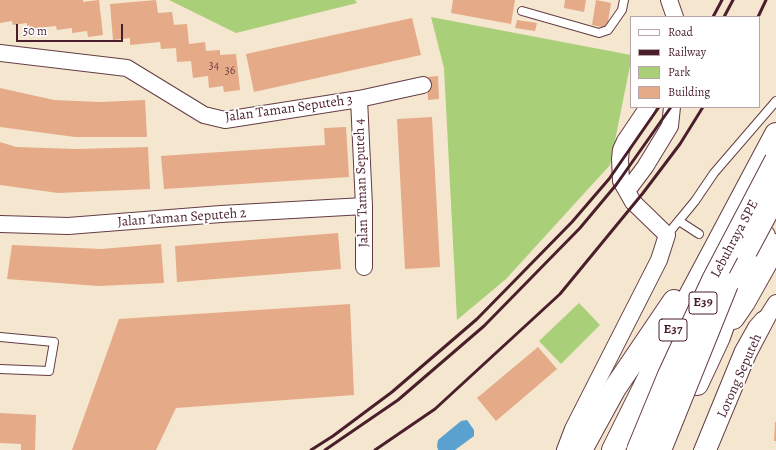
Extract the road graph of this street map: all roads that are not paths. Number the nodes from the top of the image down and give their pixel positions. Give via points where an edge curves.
1 (624, 0) edge
2 (669, 0) edge
3 (522, 11) dead end
4 (675, 16) edge
5 (0, 53) edge
6 (423, 85) dead end
7 (359, 99) junction
8 (776, 101) edge
9 (647, 108) edge
10 (672, 108) edge
11 (776, 134) edge
12 (776, 160) edge
13 (627, 191) junction
14 (776, 195) edge
15 (364, 206) junction
16 (735, 210) junction
17 (776, 214) edge
18 (679, 221) junction
19 (0, 224) edge
20 (699, 234) dead end
21 (667, 235) junction
22 (776, 245) edge
23 (364, 267) dead end
24 (742, 273) junction
25 (772, 309) edge
26 (0, 337) edge
27 (719, 337) junction
28 (0, 369) edge
29 (565, 450) edge
30 (581, 450) edge
31 (613, 450) edge
32 (639, 450) edge
33 (660, 450) edge
34 (667, 450) edge
35 (698, 450) edge
36 (708, 450) edge

1 - 3 lane via 622,10 608,30 599,33
2 - 4 street
5 - 7 street, Jalan Taman Seputeh 3 via 127,68 204,115 225,120
6 - 7 street, Jalan Taman Seputeh 3
7 - 15 street, Jalan Taman Seputeh 4
8 - 18 lane via 714,173
9 - 13 street via 621,150 621,181
10 - 13 street via 670,126
11 - 16 highway, E37
12 - 32 highway, Lebuhraya SPE / E39, bridge via 713,280 668,375
13 - 21 street via 633,202
14 - 33 highway, Lebuhraya SPE / E39, bridge via 724,291
15 - 19 street, Jalan Taman Seputeh 2 via 68,226
15 - 23 street, Jalan Taman Seputeh 4
16 - 30 highway via 615,388
16 - 31 highway, E37
17 - 24 highway, E37
18 - 20 lane
18 - 21 lane
21 - 29 street via 659,260 573,429
22 - 27 highway via 744,302
24 - 27 highway
24 - 32 highway, E37 via 664,403
25 - 35 lane via 760,317 739,350
25 - 36 street, Lorong Seputeh via 748,354
26 - 28 lane via 54,342 49,371
27 - 34 highway

